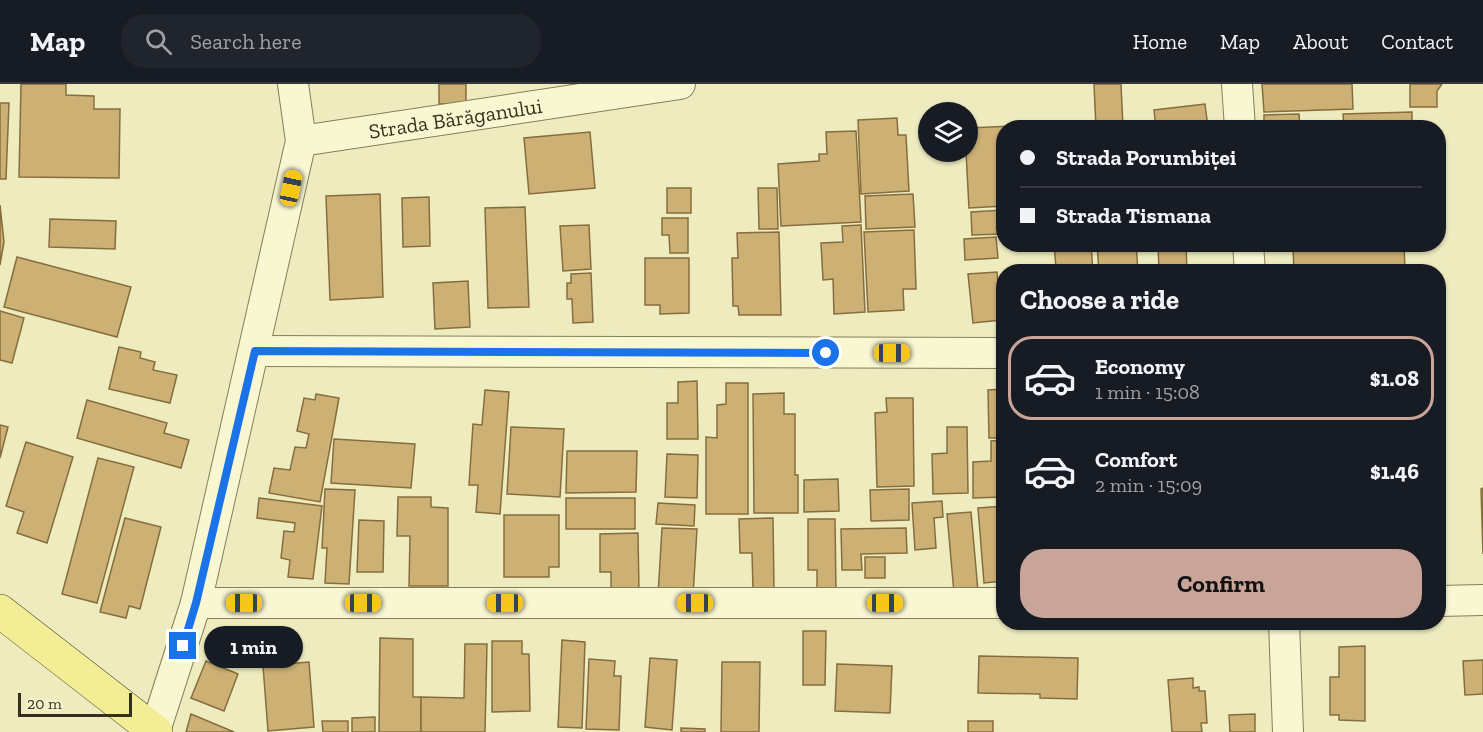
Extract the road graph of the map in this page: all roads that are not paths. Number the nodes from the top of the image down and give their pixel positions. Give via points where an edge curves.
1 (293, 84) edge
2 (680, 84) edge
3 (1237, 84) edge
4 (1239, 120) edge
5 (301, 141) junction
6 (255, 351) junction
7 (996, 353) edge
8 (1483, 600) edge
9 (1446, 601) edge
10 (196, 603) junction
11 (996, 603) edge
12 (0, 611) edge
13 (1284, 630) edge
14 (156, 731) edge
15 (1288, 732) edge

1 - 5 street
2 - 5 street, Strada Bărăganului
3 - 4 street
5 - 6 street
6 - 7 street
6 - 10 street
8 - 9 street
10 - 11 street
10 - 14 street
12 - 14 main road
13 - 15 street

